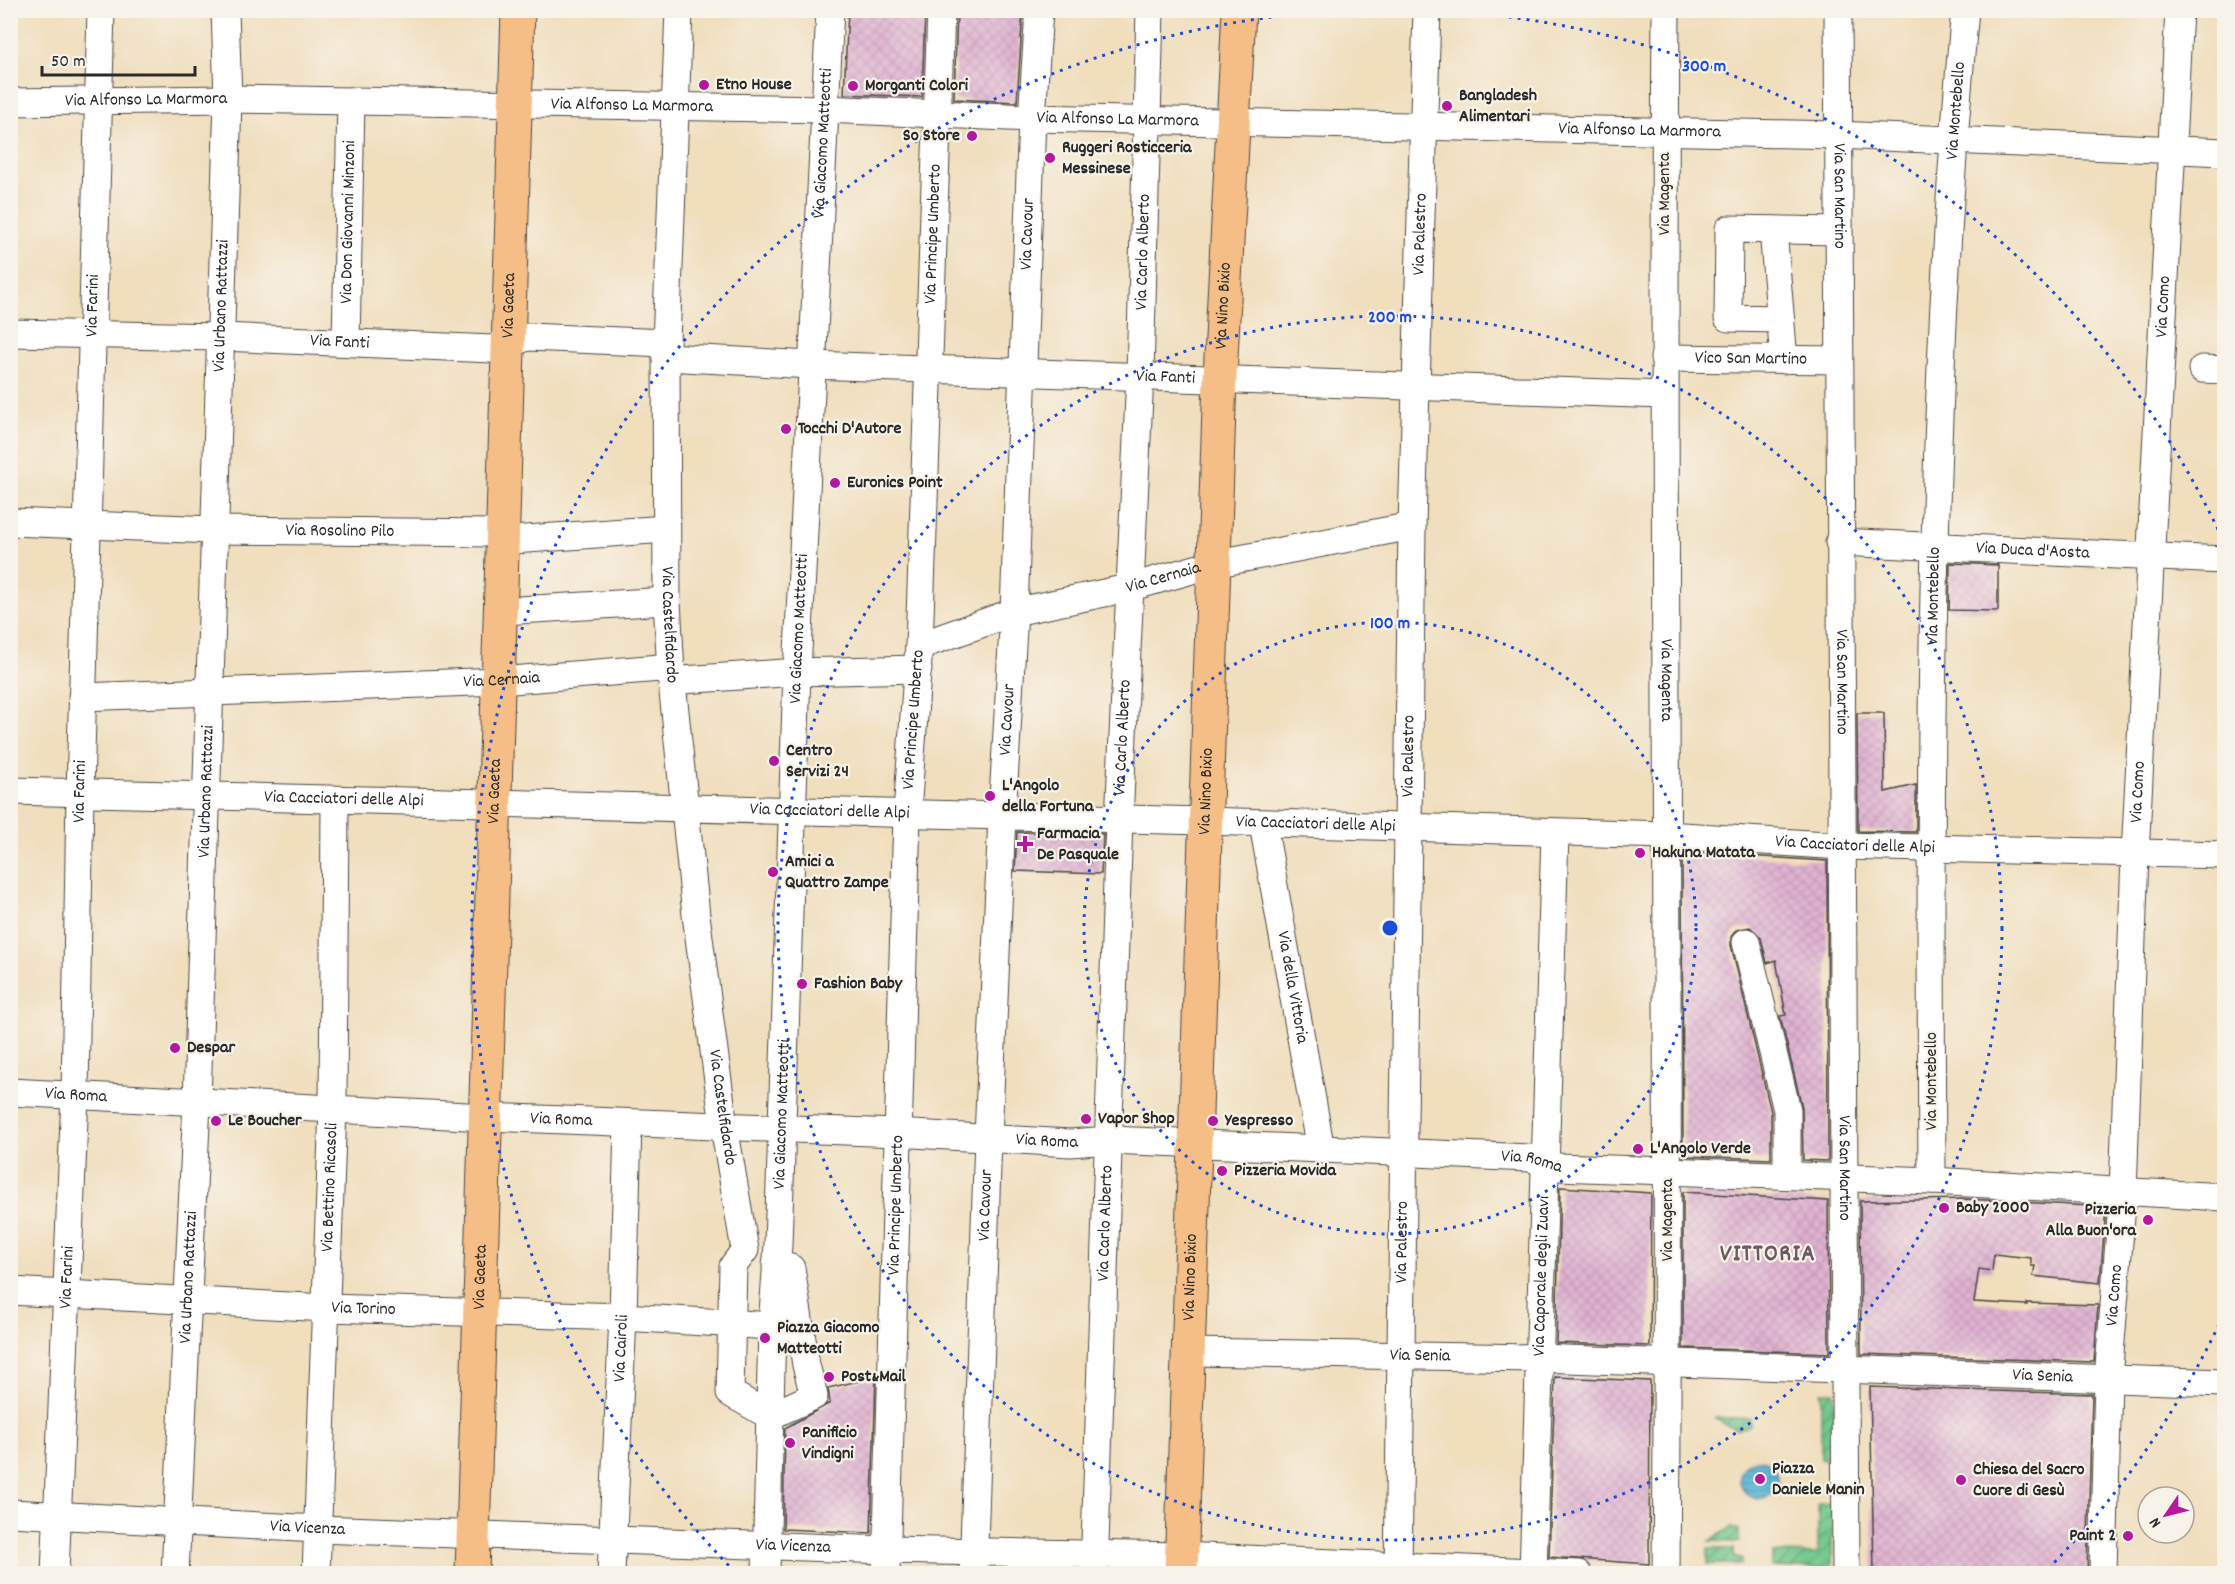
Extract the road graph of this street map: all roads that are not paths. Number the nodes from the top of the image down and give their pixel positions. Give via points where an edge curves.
1 (101, 10) edge
2 (225, 10) edge
3 (518, 10) edge
4 (679, 10) edge
5 (830, 10) edge
6 (942, 10) edge
7 (1039, 10) edge
8 (1150, 10) edge
9 (1239, 10) edge
10 (1427, 10) edge
11 (1666, 10) edge
12 (1838, 10) edge
13 (1965, 10) edge
14 (2179, 10) edge
15 (228, 99) junction
16 (351, 101) junction
17 (10, 102) edge
18 (99, 102) junction
19 (516, 105) junction
20 (674, 108) junction
21 (824, 109) junction
22 (937, 114) junction
23 (1032, 118) junction
24 (1146, 119) junction
25 (1232, 120) junction
26 (1423, 126) junction
27 (1665, 132) junction
28 (1837, 135) junction
29 (1952, 140) junction
30 (2170, 150) junction
31 (2224, 152) edge
32 (1773, 230) junction
33 (1838, 231) junction
34 (1780, 319) junction
35 (10, 333) edge
36 (92, 334) junction
37 (221, 337) junction
38 (346, 342) junction
39 (509, 342) junction
40 (666, 350) junction
41 (1664, 358) junction
42 (1784, 360) junction
43 (1839, 360) junction
44 (811, 365) junction
45 (927, 367) junction
46 (1024, 371) junction
47 (1140, 375) junction
48 (1220, 377) junction
49 (1415, 386) junction
50 (1664, 395) junction
51 (10, 522) edge
52 (87, 526) junction
53 (1412, 526) junction
54 (666, 529) junction
55 (214, 530) junction
56 (502, 537) junction
57 (1839, 542) junction
58 (1933, 547) junction
59 (2150, 557) junction
60 (2224, 560) edge
61 (1213, 564) junction
62 (1128, 588) junction
63 (667, 601) junction
64 (502, 611) junction
65 (1014, 612) junction
66 (918, 658) junction
67 (797, 672) junction
68 (671, 673) junction
69 (500, 681) junction
70 (208, 692) junction
71 (82, 697) junction
72 (10, 791) edge
73 (80, 793) junction
74 (204, 796) junction
75 (335, 800) junction
76 (495, 803) junction
77 (686, 810) junction
78 (792, 811) junction
79 (907, 813) junction
80 (1002, 816) junction
81 (1119, 820) junction
82 (1204, 821) junction
83 (1263, 825) junction
84 (1407, 828) junction
85 (1555, 832) junction
86 (1666, 835) junction
87 (1842, 846) junction
88 (1930, 849) junction
89 (2135, 855) junction
90 (2224, 855) edge
91 (1746, 942) dead end
92 (10, 1092) edge
93 (75, 1095) junction
94 (197, 1102) junction
95 (333, 1108) junction
96 (486, 1117) junction
97 (628, 1123) junction
98 (724, 1126) junction
99 (781, 1128) junction
100 (896, 1133) junction
101 (988, 1138) junction
102 (1110, 1140) junction
103 (1196, 1143) junction
104 (1321, 1150) junction
105 (1402, 1155) junction
106 (1546, 1163) junction
107 (1668, 1172) junction
108 (1787, 1175) junction
109 (1842, 1178) junction
110 (1932, 1181) junction
111 (2123, 1192) junction
112 (2224, 1197) edge
113 (777, 1255) junction
114 (10, 1291) edge
115 (66, 1293) junction
116 (189, 1301) junction
117 (327, 1308) junction
118 (481, 1314) junction
119 (623, 1317) junction
120 (724, 1323) junction
121 (772, 1326) junction
122 (800, 1328) junction
123 (1189, 1352) junction
124 (1401, 1356) junction
125 (1539, 1358) junction
126 (1662, 1359) junction
127 (1849, 1363) junction
128 (2108, 1379) junction
129 (2224, 1383) edge
130 (770, 1422) junction
131 (10, 1513) edge
132 (57, 1514) junction
133 (177, 1522) junction
134 (318, 1529) junction
135 (473, 1534) junction
136 (612, 1540) junction
137 (767, 1546) junction
138 (886, 1562) edge
139 (974, 1563) edge
140 (1094, 1564) edge
141 (1181, 1565) edge
142 (1398, 1570) edge
143 (1533, 1573) edge
144 (55, 1574) edge
145 (175, 1574) edge
146 (316, 1574) edge
147 (472, 1574) edge
148 (611, 1574) edge
149 (766, 1574) edge
150 (1578, 1574) edge
151 (1666, 1574) edge
152 (1846, 1574) edge
153 (2103, 1574) edge

1 - 18 street, Via Farini
2 - 15 street, Via Urbano Rattazzi
3 - 19 main road, Via Gaeta
4 - 20 street, Via Castelfidardo
5 - 21 street, Via Giacomo Matteotti
6 - 22 street, Via Principe Umberto
7 - 23 street, Via Cavour
8 - 24 street, Via Carlo Alberto
9 - 25 main road, Via Nino Bixio
10 - 26 street, Via Palestro
11 - 27 street, Via Magenta
12 - 28 street, Via San Martino
13 - 29 street, Via Montebello
14 - 30 street, Via Como
15 - 16 street, Via Alfonso La Marmora
15 - 18 street, Via Alfonso La Marmora
15 - 37 street, Via Urbano Rattazzi
16 - 19 street, Via Alfonso La Marmora
16 - 38 street, Via Don Giovanni Minzoni
17 - 18 street, Via Alfonso La Marmora
18 - 36 street, Via Farini
19 - 20 street, Via Alfonso La Marmora
19 - 39 main road, Via Gaeta
20 - 21 street, Via Alfonso La Marmora
20 - 40 street, Via Castelfidardo
21 - 22 street, Via Alfonso La Marmora
21 - 44 street, Via Giacomo Matteotti
22 - 23 street, Via Alfonso La Marmora
22 - 45 street, Via Principe Umberto
23 - 24 street, Via Alfonso La Marmora
23 - 46 street, Via Cavour
24 - 25 street, Via Alfonso La Marmora
24 - 47 street, Via Carlo Alberto
25 - 26 street, Via Alfonso La Marmora
25 - 48 main road, Via Nino Bixio
26 - 27 street, Via Alfonso La Marmora
26 - 49 street, Via Palestro
27 - 28 street, Via Alfonso La Marmora
27 - 41 street, Via Magenta
28 - 29 street, Via Alfonso La Marmora
28 - 33 street, Via San Martino
29 - 30 street, Via Alfonso La Marmora
29 - 58 street, Via Montebello
30 - 31 street, Via Alfonso La Marmora
30 - 59 street, Via Como
32 - 33 street
32 - 34 street
32 - 34 street via 1730,229 1728,318
33 - 43 street, Via San Martino
34 - 42 street
35 - 36 street, Via Fanti
36 - 37 street, Via Fanti
36 - 52 street, Via Farini
37 - 38 street, Via Fanti
37 - 55 street, Via Urbano Rattazzi
38 - 39 street, Via Fanti via 492,349
39 - 40 street, Via Fanti via 528,337
39 - 56 main road, Via Gaeta
40 - 44 street, Via Fanti
40 - 54 street, Via Castelfidardo
41 - 42 street, Vico San Martino
41 - 50 street, Via Magenta
42 - 43 street, Vico San Martino
43 - 57 street, Via San Martino
44 - 45 street, Via Fanti
44 - 67 street, Via Giacomo Matteotti
45 - 46 street, Via Fanti
45 - 66 street, Via Principe Umberto
46 - 47 street, Via Fanti
46 - 65 street, Via Cavour
47 - 48 street, Via Fanti
47 - 62 street, Via Carlo Alberto
48 - 49 street, Via Fanti
48 - 61 main road, Via Nino Bixio
49 - 50 street, Via Fanti
49 - 53 street, Via Palestro
50 - 86 street, Via Magenta
51 - 52 street, Via Rosolino Pilo
52 - 55 street, Via Rosolino Pilo
52 - 71 street, Via Farini
53 - 61 street, Via Cernaia
53 - 84 street, Via Palestro
54 - 56 street, Via Rosolino Pilo via 513,540
54 - 63 street, Via Castelfidardo
55 - 56 street, Via Rosolino Pilo via 493,533
55 - 70 street, Via Urbano Rattazzi
56 - 64 main road, Via Gaeta
57 - 58 street, Via Duca d'Aosta
57 - 87 street, Via San Martino
58 - 59 street, Via Duca d'Aosta
58 - 88 street, Via Montebello
59 - 60 street, Via Duca d'Aosta
59 - 89 street, Via Como
61 - 62 street, Via Cernaia
61 - 82 main road, Via Nino Bixio
62 - 65 street, Via Cernaia
62 - 81 street, Via Carlo Alberto
63 - 64 street
63 - 68 street, Via Castelfidardo
64 - 69 main road, Via Gaeta
65 - 66 street, Via Cernaia
65 - 80 street, Via Cavour
66 - 67 street, Via Cernaia
66 - 79 street, Via Principe Umberto
67 - 68 street, Via Cernaia via 683,680
67 - 78 street, Via Giacomo Matteotti
68 - 69 street, Via Cernaia via 660,668
68 - 77 street, Via Castelfidardo
69 - 70 street, Via Cernaia
69 - 76 main road, Via Gaeta
70 - 71 street, Via Cernaia
70 - 74 street, Via Urbano Rattazzi
71 - 73 street, Via Farini
72 - 73 street, Via Cacciatori delle Alpi
73 - 74 street, Via Cacciatori delle Alpi
73 - 93 street, Via Farini
74 - 75 street, Via Cacciatori delle Alpi
74 - 94 street, Via Urbano Rattazzi
75 - 76 street, Via Cacciatori delle Alpi
75 - 95 street, Via Bettino Ricasoli
76 - 77 street, Via Cacciatori delle Alpi
76 - 96 main road, Via Gaeta
77 - 78 street, Via Cacciatori delle Alpi
77 - 98 street, Via Castelfidardo
78 - 79 street, Via Cacciatori delle Alpi
78 - 99 street, Via Giacomo Matteotti
79 - 80 street, Via Cacciatori delle Alpi
79 - 100 street, Via Principe Umberto
80 - 81 street, Via Cacciatori delle Alpi
80 - 101 street, Via Cavour
81 - 82 street, Via Cacciatori delle Alpi
81 - 102 street, Via Carlo Alberto
82 - 83 street, Via Cacciatori delle Alpi
82 - 103 main road, Via Nino Bixio
83 - 84 street, Via Cacciatori delle Alpi
83 - 104 street, Via della Vittoria
84 - 85 street, Via Cacciatori delle Alpi
84 - 105 street, Via Palestro
85 - 86 street, Via Cacciatori delle Alpi
85 - 106 street, Via Caporale degli Zuavi
86 - 87 street, Via Cacciatori delle Alpi
86 - 107 street, Via Magenta
87 - 88 street, Via Cacciatori delle Alpi
87 - 109 street, Via San Martino
88 - 89 street, Via Cacciatori delle Alpi
88 - 110 street, Via Montebello
89 - 90 street, Via Cacciatori delle Alpi
89 - 111 street, Via Como
91 - 108 street via 1787,1110
92 - 93 street, Via Roma
93 - 94 street, Via Roma
93 - 115 street, Via Farini
94 - 95 street, Via Roma
94 - 116 street, Via Urbano Rattazzi
95 - 96 street, Via Roma
95 - 117 street, Via Bettino Ricasoli
96 - 97 street, Via Roma
96 - 118 main road, Via Gaeta
97 - 98 street, Via Roma
97 - 119 street, Via Cairoli
98 - 99 street, Via Roma
98 - 120 street, Via Castelfidardo via 745,1250 733,1266
99 - 100 street, Via Roma
99 - 113 street, Via Giacomo Matteotti
100 - 101 street, Via Roma
100 - 138 street, Via Principe Umberto
101 - 102 street, Via Roma via 1070,1143
101 - 139 street, Via Cavour
102 - 103 street, Via Roma
102 - 140 street, Via Carlo Alberto
103 - 104 street, Via Roma
103 - 123 main road, Via Nino Bixio
104 - 105 street, Via Roma
105 - 106 street, Via Roma via 1530,1158
105 - 124 street, Via Palestro
106 - 107 street, Via Roma via 1558,1167
106 - 125 street, Via Caporale degli Zuavi
107 - 108 street, Via Roma
107 - 126 street, Via Magenta
108 - 109 street, Via Roma
109 - 110 street, Via Roma
109 - 127 street, Via San Martino
110 - 111 street, Via Roma
111 - 112 street, Via Roma
111 - 128 street, Via Como
113 - 121 street, Via Giacomo Matteotti
113 - 122 street via 791,1268
114 - 115 street, Via Torino
115 - 116 street, Via Torino
115 - 132 street, Via Farini
116 - 117 street, Via Torino
116 - 133 street, Via Urbano Rattazzi
117 - 118 street, Via Torino
117 - 134 street, Via Bettino Ricasoli
118 - 119 street, Via Torino
118 - 135 main road, Via Gaeta
119 - 120 street, Via Torino
119 - 136 street, Via Cairoli
120 - 121 street, Via Torino
120 - 130 street via 730,1393
121 - 122 street, Via Torino
121 - 130 street, Via Giacomo Matteotti
122 - 130 street via 814,1396
123 - 124 street, Via Senia
123 - 141 main road, Via Nino Bixio
124 - 125 street, Via Senia
124 - 142 street, Via Palestro
125 - 126 street, Via Senia
125 - 143 street, Via Caporale degli Zuavi
126 - 127 street, Via Senia
126 - 151 street, Via Magenta
127 - 128 street, Via Senia
127 - 152 street, Via San Martino
128 - 129 street, Via Senia
128 - 153 street, Via Como
130 - 137 street
131 - 132 street, Via Vicenza
132 - 133 street, Via Vicenza
132 - 144 street, Via Farini
133 - 134 street, Via Vicenza
133 - 145 street, Via Urbano Rattazzi
134 - 135 street, Via Vicenza
134 - 146 street, Via Bettino Ricasoli
135 - 136 street, Via Vicenza
135 - 147 main road, Via Gaeta
136 - 137 street, Via Vicenza
136 - 148 street, Via Cairoli
137 - 138 street, Via Vicenza
137 - 149 street
138 - 139 street, Via Vicenza
139 - 140 street, Via Vicenza
140 - 141 street, Via Vicenza
141 - 142 street, Via Vicenza
142 - 143 street, Via Vicenza
143 - 150 street, Via Vicenza

